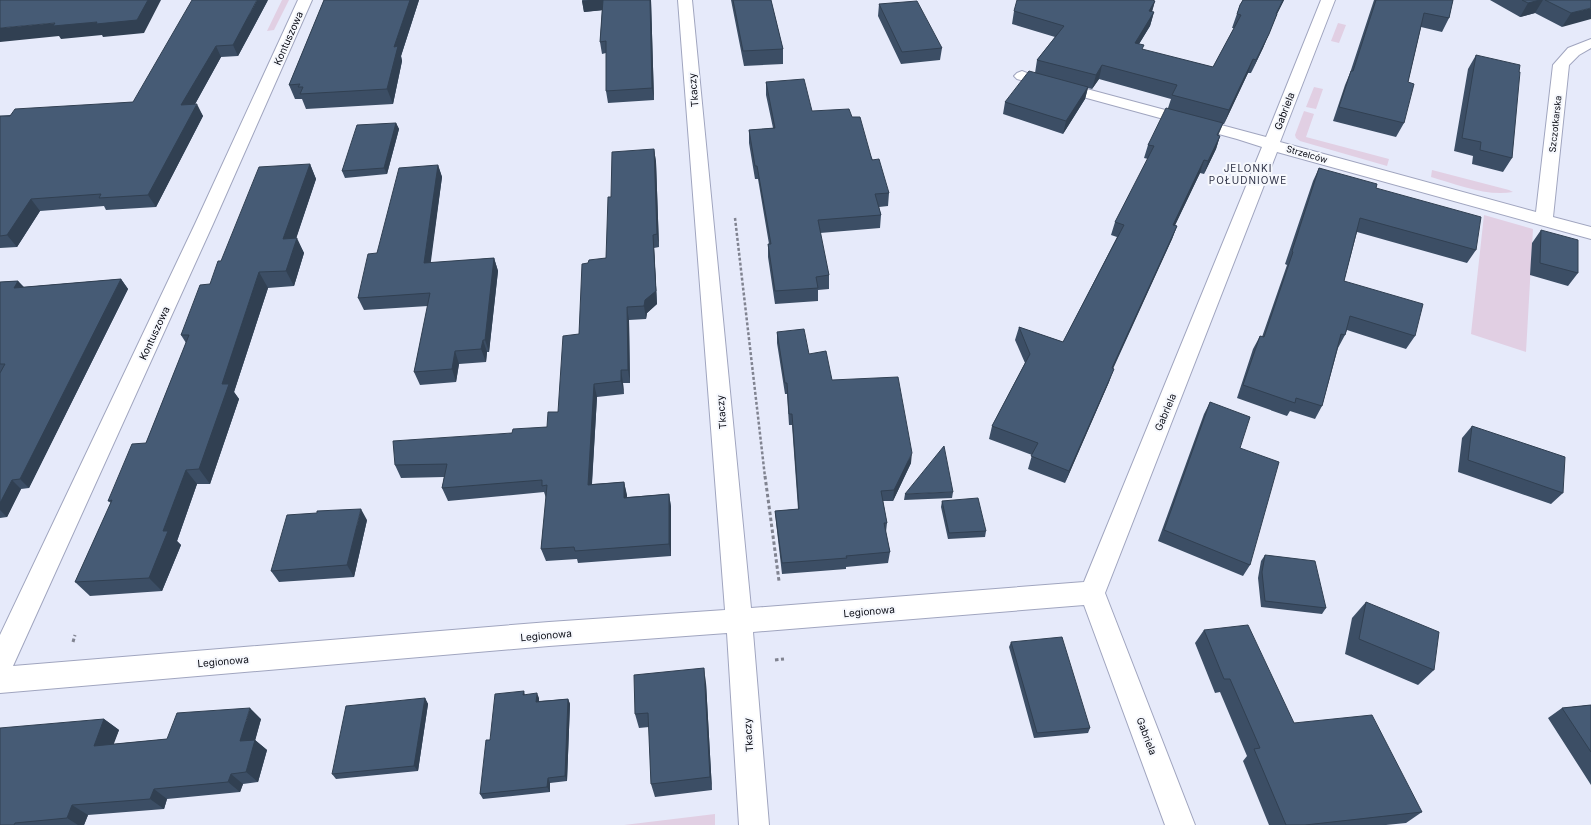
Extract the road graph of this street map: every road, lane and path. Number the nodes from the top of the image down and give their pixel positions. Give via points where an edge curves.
1 (305, 0) edge
2 (685, 0) edge
3 (1328, 0) edge
4 (1591, 43) edge
5 (1022, 76) dead end
6 (1272, 145) junction
7 (735, 217) dead end
8 (1544, 220) junction
9 (1591, 233) edge
10 (779, 581) dead end
11 (1092, 593) junction
12 (739, 620) junction
13 (0, 664) edge
14 (0, 680) edge
15 (754, 825) edge
16 (1180, 825) edge

1 - 13 street, Kontuszowa via 198,238
2 - 12 street, Tkaczy
3 - 6 street, Gabriela
4 - 8 street, Szczotkarska via 1576,48 1560,65
5 - 6 street, Strzelców
6 - 8 street, Strzelców
6 - 11 street, Gabriela
7 - 10 path via 759,433
8 - 9 street, Strzelców
11 - 12 street, Legionowa
11 - 16 street, Gabriela
12 - 14 street, Legionowa
12 - 15 street, Tkaczy

